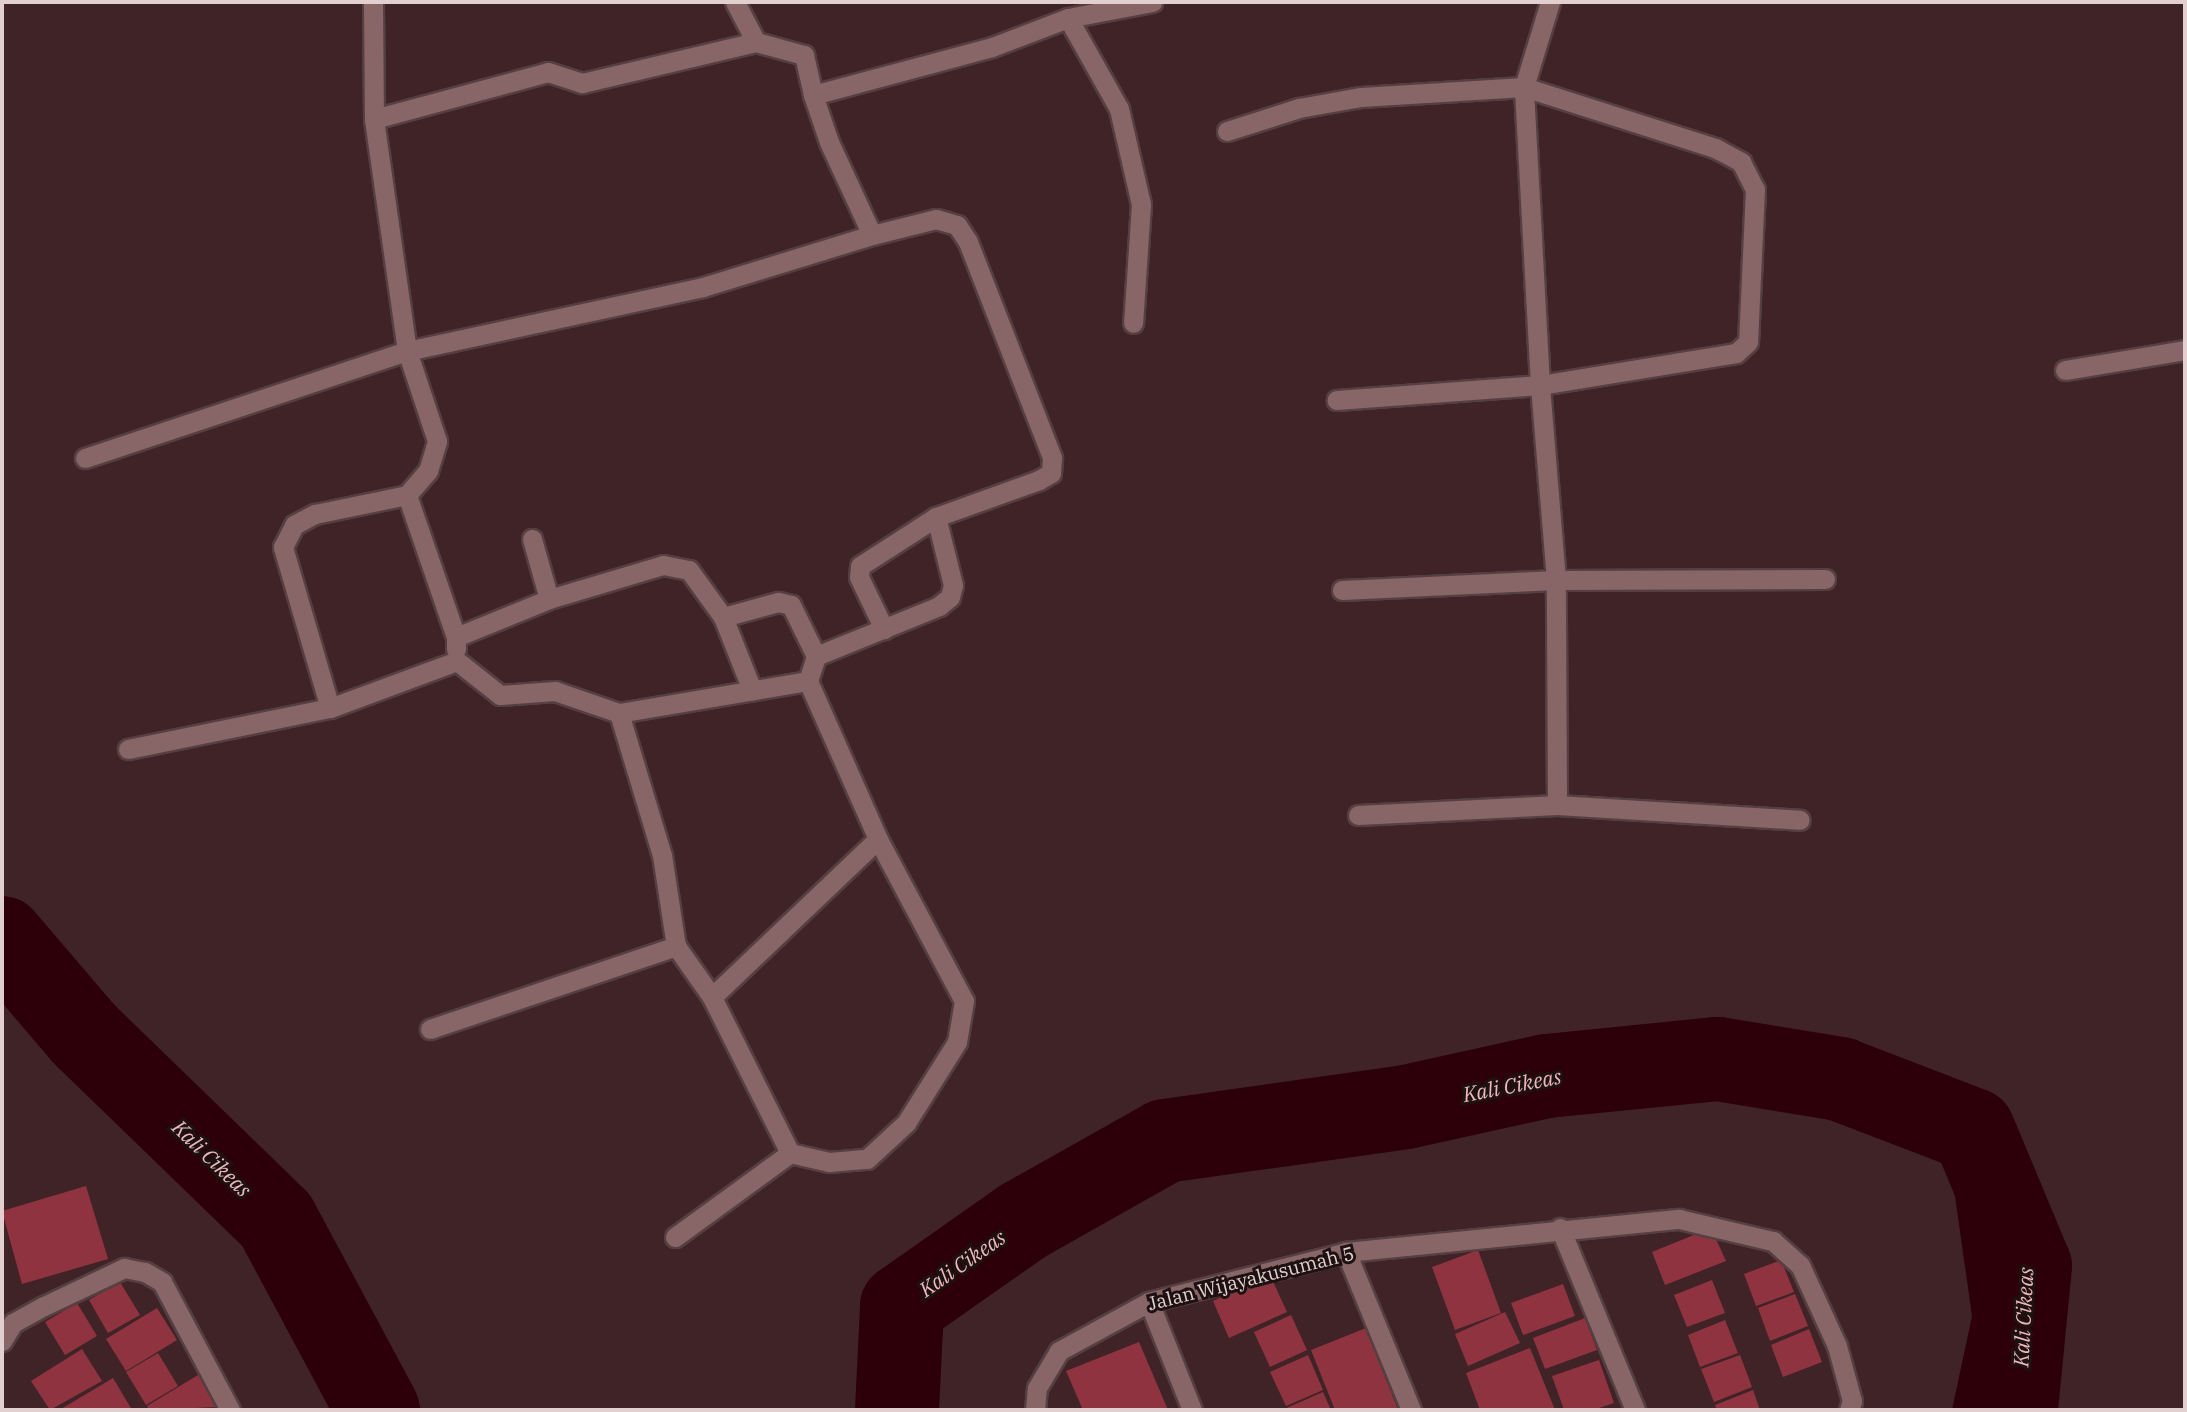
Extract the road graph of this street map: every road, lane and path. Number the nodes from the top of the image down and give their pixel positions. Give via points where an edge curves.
1 (373, 2) edge
2 (734, 2) edge
3 (1152, 2) edge
4 (1550, 2) edge
5 (1068, 18) junction
6 (756, 43) junction
7 (1524, 87) junction
8 (813, 95) junction
9 (374, 119) junction
10 (1227, 131) dead end
11 (872, 235) junction
12 (1133, 323) dead end
13 (2185, 350) edge
14 (407, 351) junction
15 (2065, 370) dead end
16 (1540, 385) junction
17 (1337, 400) dead end
18 (85, 458) dead end
19 (407, 495) junction
20 (936, 517) junction
21 (532, 540) dead end
22 (1825, 579) dead end
23 (1556, 580) junction
24 (1342, 590) dead end
25 (549, 599) junction
26 (723, 617) junction
27 (884, 629) junction
28 (456, 637) junction
29 (816, 656) junction
30 (457, 661) junction
31 (808, 681) junction
32 (752, 690) junction
33 (330, 708) junction
34 (618, 713) junction
35 (128, 749) dead end
36 (1557, 806) junction
37 (1358, 815) dead end
38 (1800, 820) dead end
39 (878, 839) junction
40 (676, 946) junction
41 (712, 997) junction
42 (430, 1029) dead end
43 (790, 1153) junction
44 (1560, 1228) junction
45 (675, 1237) dead end
46 (1346, 1252) junction
47 (1149, 1302) junction
48 (2, 1340) edge
49 (230, 1410) edge
50 (1035, 1410) edge
51 (1192, 1410) edge
52 (1411, 1410) edge
53 (1635, 1410) edge
54 (1849, 1410) edge

1 - 9 street
2 - 6 street
3 - 5 street
4 - 7 street
5 - 8 street via 992,47
5 - 12 street via 1119,108 1141,204
6 - 8 street via 804,55
6 - 9 street via 582,83 548,72
7 - 10 street via 1361,97 1299,108
7 - 16 street
7 - 16 street via 1715,148 1741,162 1755,189 1748,342 1736,353
8 - 11 street
9 - 14 street
11 - 14 street via 704,287
11 - 20 street via 936,219 957,225 968,242 1052,457 1051,473 1040,480
13 - 15 street
14 - 18 street
14 - 19 street via 437,441 428,471
16 - 17 street
16 - 23 street
19 - 28 street
19 - 33 street via 315,514 294,525 283,547
20 - 27 street via 953,586 950,597
20 - 27 street via 860,566 859,577
21 - 25 street
22 - 23 street
23 - 24 street
23 - 36 street
25 - 26 street via 663,565 689,570
25 - 28 street
26 - 29 street via 778,602 791,605
26 - 32 street
27 - 29 street
28 - 30 street
29 - 31 street
30 - 33 street
30 - 34 street via 500,695 555,691
31 - 32 street
31 - 39 street
32 - 34 street
33 - 35 street
34 - 40 street via 662,855
36 - 37 street
36 - 38 street
39 - 41 street
39 - 43 street via 964,1000 957,1042 906,1122 867,1159 829,1162
40 - 41 street
40 - 42 street
41 - 43 street
43 - 45 street
44 - 46 street, Jalan Wijayakusumah 5
44 - 53 street
44 - 54 street, Jalan Wijayakusumah 5 via 1679,1219 1773,1241 1800,1265 1837,1346 1852,1401
46 - 47 street, Jalan Wijayakusumah 5
46 - 52 street
47 - 50 street, Jalan Wijayakusumah 5 via 1059,1351 1037,1388
47 - 51 street
48 - 49 street via 13,1323 44,1306 124,1268 145,1272 162,1282

